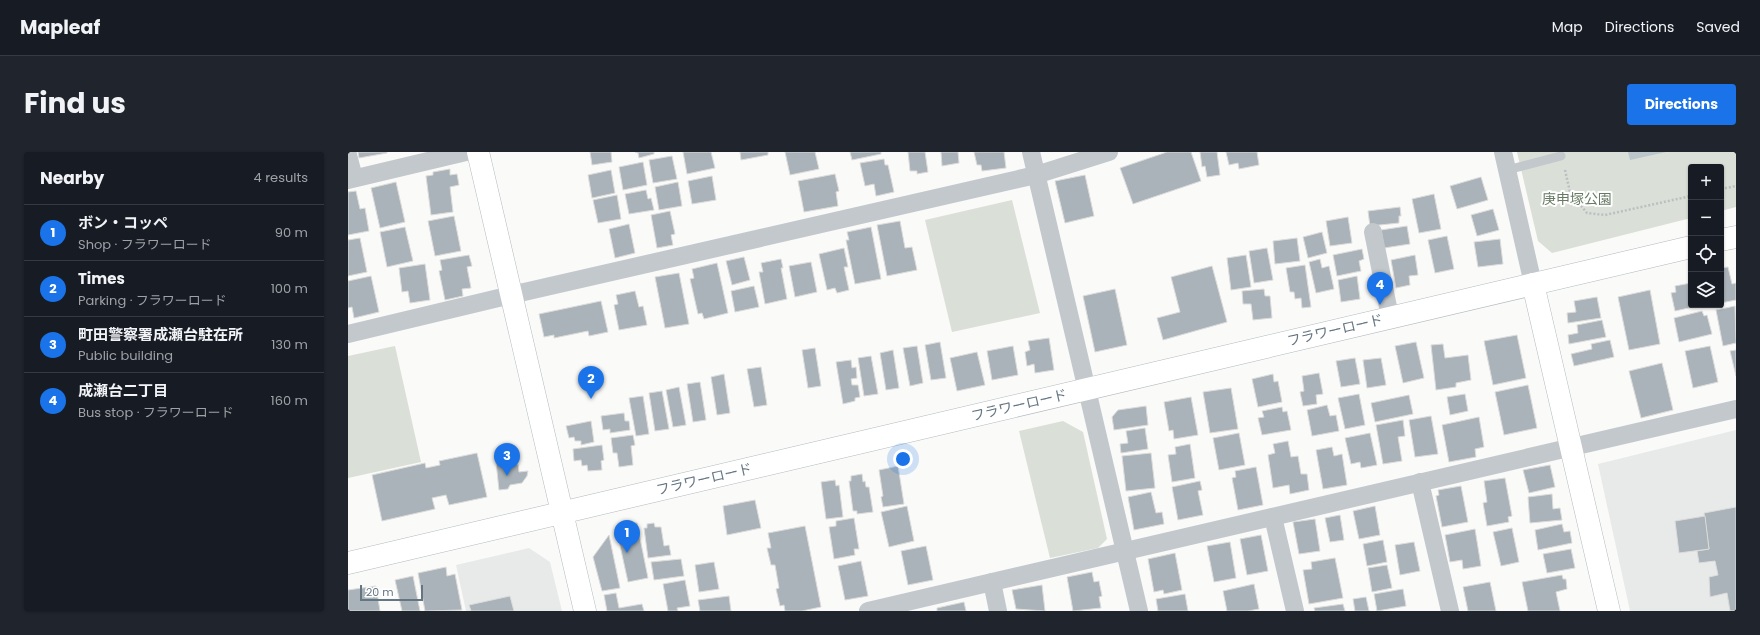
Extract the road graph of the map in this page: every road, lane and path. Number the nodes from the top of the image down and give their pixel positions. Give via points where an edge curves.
1 (466, 152) edge
2 (478, 152) edge
3 (1031, 152) edge
4 (1109, 152) edge
5 (1503, 152) edge
6 (348, 155) edge
7 (1561, 156) joint
8 (1507, 170) junction
9 (1036, 175) junction
10 (351, 179) edge
11 (1736, 186) edge
12 (1724, 189) edge
13 (1688, 197) edge
14 (1373, 232) dead end
15 (1736, 237) edge
16 (1724, 239) edge
17 (1688, 248) edge
18 (1533, 284) junction
19 (511, 294) junction
20 (1390, 318) junction
21 (348, 334) edge
22 (1088, 389) junction
23 (1736, 410) edge
24 (1570, 448) junction
25 (1420, 482) junction
26 (562, 512) junction
27 (1273, 517) junction
28 (1125, 551) junction
29 (348, 563) edge
30 (992, 582) junction
31 (585, 611) edge
32 (868, 611) edge
33 (998, 611) edge
34 (1138, 611) edge
35 (1295, 611) edge
36 (1450, 611) edge
37 (1609, 611) edge

1 - 10 street
2 - 19 street
3 - 9 street
4 - 9 street
5 - 8 street
6 - 10 street
7 - 8 lane
7 - 13 path via 1570,192 1587,213 1605,215
8 - 18 street
9 - 19 street
9 - 22 street
11 - 12 path
14 - 20 street
15 - 16 street
17 - 18 street, フラワーロード
18 - 20 street, フラワーロード
18 - 24 street
19 - 21 street
19 - 26 street
20 - 22 street, フラワーロード
22 - 26 street, フラワーロード
22 - 28 street
23 - 24 street
24 - 25 street
24 - 37 street
25 - 27 street
25 - 36 street
26 - 29 street, フラワーロード
26 - 31 street
27 - 28 street
27 - 35 street
28 - 30 street
28 - 34 street
30 - 32 street
30 - 33 street

